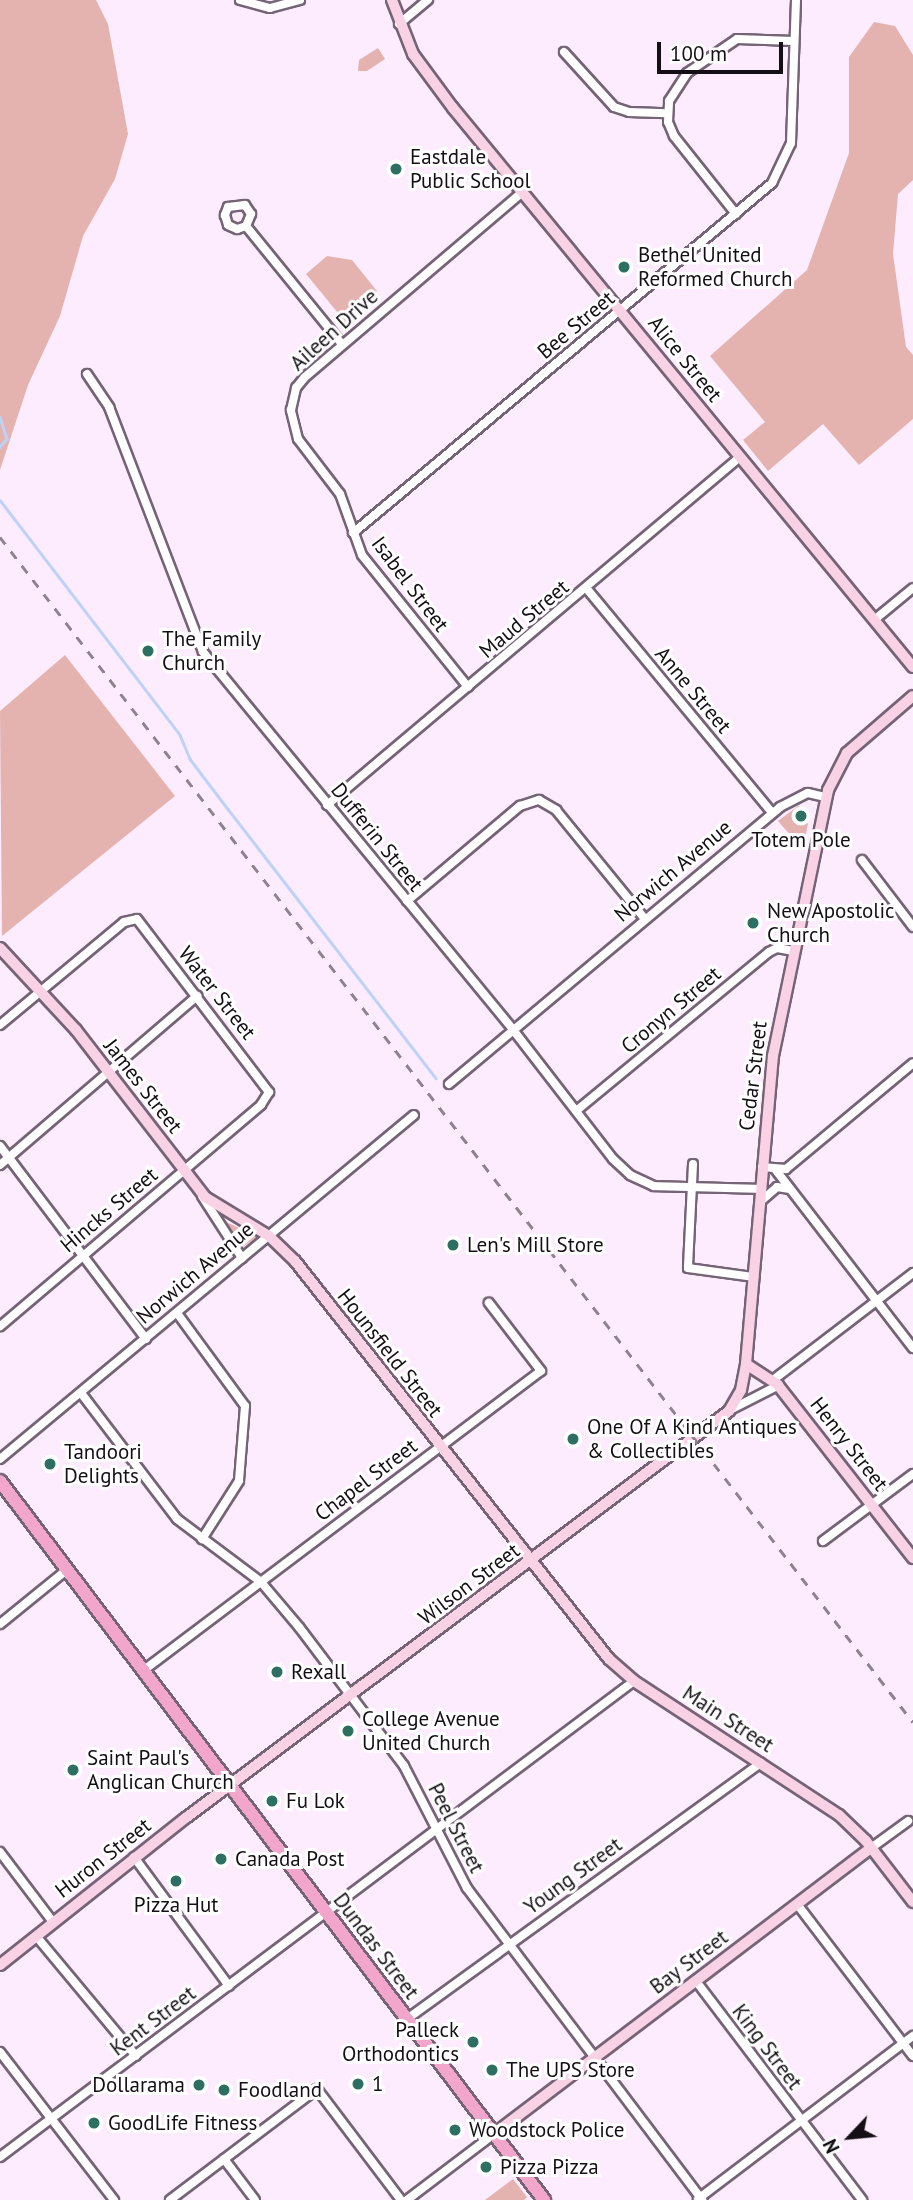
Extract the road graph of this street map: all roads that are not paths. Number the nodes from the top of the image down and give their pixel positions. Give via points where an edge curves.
1 (240, 0) edge
2 (300, 0) edge
3 (392, 0) edge
4 (428, 0) edge
5 (796, 0) edge
6 (399, 23) junction
7 (794, 41) junction
8 (564, 52) dead end
9 (667, 113) junction
10 (521, 192) junction
11 (736, 214) junction
12 (246, 226) dead end
13 (620, 311) junction
14 (342, 344) junction
15 (87, 374) dead end
16 (740, 457) junction
17 (353, 533) junction
18 (913, 588) edge
19 (587, 589) junction
20 (874, 620) junction
21 (913, 667) edge
22 (468, 687) junction
23 (913, 696) edge
24 (826, 797) junction
25 (327, 805) junction
26 (772, 813) junction
27 (862, 860) dead end
28 (407, 901) junction
29 (645, 919) junction
30 (913, 927) edge
31 (0, 948) edge
32 (794, 951) junction
33 (41, 991) junction
34 (197, 996) junction
35 (0, 1025) edge
36 (514, 1031) junction
37 (912, 1067) edge
38 (108, 1072) junction
39 (449, 1084) dead end
40 (269, 1092) joint
41 (576, 1111) junction
42 (414, 1115) dead end
43 (0, 1146) edge
44 (9, 1157) junction
45 (693, 1164) dead end
46 (0, 1165) edge
47 (762, 1167) junction
48 (775, 1169) junction
49 (184, 1170) junction
50 (691, 1189) junction
51 (760, 1189) junction
52 (790, 1189) junction
53 (199, 1190) junction
54 (759, 1202) junction
55 (269, 1236) junction
56 (82, 1256) junction
57 (242, 1258) junction
58 (913, 1273) edge
59 (754, 1277) junction
60 (876, 1301) junction
61 (489, 1303) dead end
62 (177, 1313) junction
63 (0, 1326) edge
64 (146, 1339) junction
65 (913, 1348) edge
66 (746, 1364) junction
67 (776, 1382) junction
68 (81, 1393) junction
69 (729, 1411) junction
70 (439, 1447) junction
71 (0, 1459) edge
72 (913, 1474) edge
73 (0, 1481) edge
74 (872, 1504) junction
75 (202, 1539) junction
76 (823, 1541) dead end
77 (913, 1558) edge
78 (529, 1562) junction
79 (68, 1569) junction
80 (261, 1582) junction
81 (0, 1624) edge
82 (144, 1670) junction
83 (634, 1681) junction
84 (353, 1697) junction
85 (761, 1763) junction
86 (232, 1785) junction
87 (908, 1821) dead end
88 (438, 1830) junction
89 (871, 1848) junction
90 (0, 1852) edge
91 (134, 1857) junction
92 (913, 1902) edge
93 (797, 1904) junction
94 (327, 1914) junction
95 (52, 1922) junction
96 (36, 1936) junction
97 (508, 1943) junction
98 (0, 1965) edge
99 (696, 1981) junction
100 (229, 1986) junction
101 (407, 2019) junction
102 (913, 2036) edge
103 (904, 2044) junction
104 (0, 2052) edge
105 (136, 2056) junction
106 (913, 2056) edge
107 (594, 2058) junction
108 (52, 2119) junction
109 (801, 2120) junction
110 (494, 2134) junction
111 (0, 2157) edge
112 (224, 2159) junction
113 (699, 2199) edge
114 (114, 2200) edge
115 (170, 2200) edge
116 (256, 2200) edge
117 (401, 2200) edge
118 (407, 2200) edge
119 (544, 2200) edge
120 (862, 2200) edge

1 - 2 street via 270,8
3 - 6 main road, Alice Street
4 - 6 street
5 - 7 street, Bee Street
6 - 10 main road, Alice Street via 419,63
7 - 9 street via 737,39 682,77
7 - 11 street, Bee Street via 792,131 786,159 772,183
8 - 9 street via 614,107
9 - 11 street via 679,144
10 - 13 main road, Alice Street
10 - 14 street, Aileen Drive
11 - 13 street, Bee Street
12 - 14 street
13 - 16 main road, Alice Street
13 - 17 street, Bee Street
14 - 17 street, Aileen Drive via 299,384 290,410 298,439 338,490
15 - 25 street, Dufferin Street via 109,407 196,641
16 - 19 street, Maud Street
16 - 20 main road, Alice Street
17 - 22 street, Isabel Street via 364,559
18 - 20 street
19 - 22 street, Maud Street
19 - 26 street, Anne Street
20 - 21 main road, Alice Street
22 - 25 street, Maud Street
23 - 24 main road via 847,753
24 - 26 street, Norwich Avenue via 800,796
24 - 32 main road, Cedar Street
25 - 28 street, Dufferin Street
26 - 29 street, Norwich Avenue
27 - 30 street
28 - 29 street via 520,806 539,800 556,810
28 - 36 street, Dufferin Street
29 - 36 street, Norwich Avenue
31 - 33 main road, James Street
32 - 41 street, Cronyn Street via 777,948 769,952
32 - 47 main road, Cedar Street via 772,1063
33 - 34 street, Water Street via 124,922 134,919
33 - 35 street
33 - 38 main road, James Street
34 - 38 street
34 - 40 street, Water Street
36 - 39 street, Norwich Avenue
36 - 41 street, Dufferin Street
37 - 48 street via 786,1169
38 - 44 street
38 - 49 main road, James Street
40 - 49 street, Hincks Street via 261,1105
41 - 50 street, Dufferin Street via 630,1175 654,1186
42 - 55 street, Norwich Avenue
43 - 44 street
44 - 46 street
44 - 56 street
45 - 50 street
47 - 48 street
47 - 51 main road, Cedar Street
48 - 52 street
49 - 53 main road, James Street
49 - 56 street, Hincks Street
50 - 51 street, Dufferin Street
50 - 59 street via 688,1268
51 - 54 main road, Cedar Street
52 - 54 street via 775,1188
52 - 60 street
53 - 55 main road, Hounsfield Street via 222,1210
53 - 57 street, James Street
54 - 59 main road, Cedar Street
55 - 57 street, Norwich Avenue
55 - 70 main road, Hounsfield Street via 295,1261
56 - 63 street, Hincks Street
56 - 64 street
57 - 62 street, Norwich Avenue
58 - 60 street, Wilson Street
59 - 66 main road, Cedar Street
60 - 65 street
60 - 67 street, Wilson Street
61 - 70 street, Chapel Street via 541,1371
62 - 64 street, Norwich Avenue
62 - 75 street via 245,1406 239,1481
64 - 68 street, Norwich Avenue
66 - 67 main road, Henry Street
66 - 69 main road, Wilson Street via 741,1390
67 - 69 street, Wilson Street
67 - 74 main road, Henry Street
68 - 71 street, Norwich Avenue
68 - 75 street, Peel Street via 170,1511
69 - 78 main road, Wilson Street
70 - 78 main road, Hounsfield Street
70 - 80 street, Chapel Street
72 - 74 street
73 - 79 main road, Dundas Street
74 - 76 street
74 - 77 main road, Henry Street
75 - 80 street, Peel Street
78 - 83 main road, Main Street via 586,1634
78 - 84 main road, Wilson Street
79 - 81 street
79 - 82 main road, Dundas Street
80 - 82 street, Chapel Street
80 - 84 street, Peel Street
82 - 86 main road, Dundas Street
83 - 85 main road, Main Street
83 - 88 street, Kent Street
84 - 86 main road, Wilson Street
84 - 88 street, Peel Street via 404,1766
85 - 89 main road, Main Street via 839,1815
85 - 97 street, Young Street
86 - 91 main road, Huron Street
86 - 94 main road, Dundas Street
87 - 89 street, Bay Street
88 - 94 street, Kent Street
88 - 97 street, Peel Street via 459,1876
89 - 92 main road, Main Street
89 - 93 main road, Bay Street
90 - 95 street
91 - 95 main road, Huron Street
91 - 100 street
93 - 99 main road, Bay Street
93 - 103 street
94 - 100 street, Kent Street
94 - 101 main road, Dundas Street
95 - 96 main road, Huron Street
96 - 98 main road, Huron Street
96 - 105 street
97 - 101 street, Young Street
97 - 107 street, Peel Street
99 - 107 main road, Bay Street
99 - 109 street, King Street
100 - 105 street, Kent Street
101 - 110 main road, Dundas Street
102 - 103 street
103 - 106 street
103 - 109 street
104 - 108 street
105 - 108 street, Kent Street
107 - 110 main road, Bay Street
107 - 113 street, Peel Street
108 - 111 street, Kent Street
108 - 114 street
109 - 113 street
109 - 120 street, King Street
110 - 118 street
110 - 119 main road, Dundas Street
112 - 115 street
112 - 116 street
112 - 117 street via 317,2090

